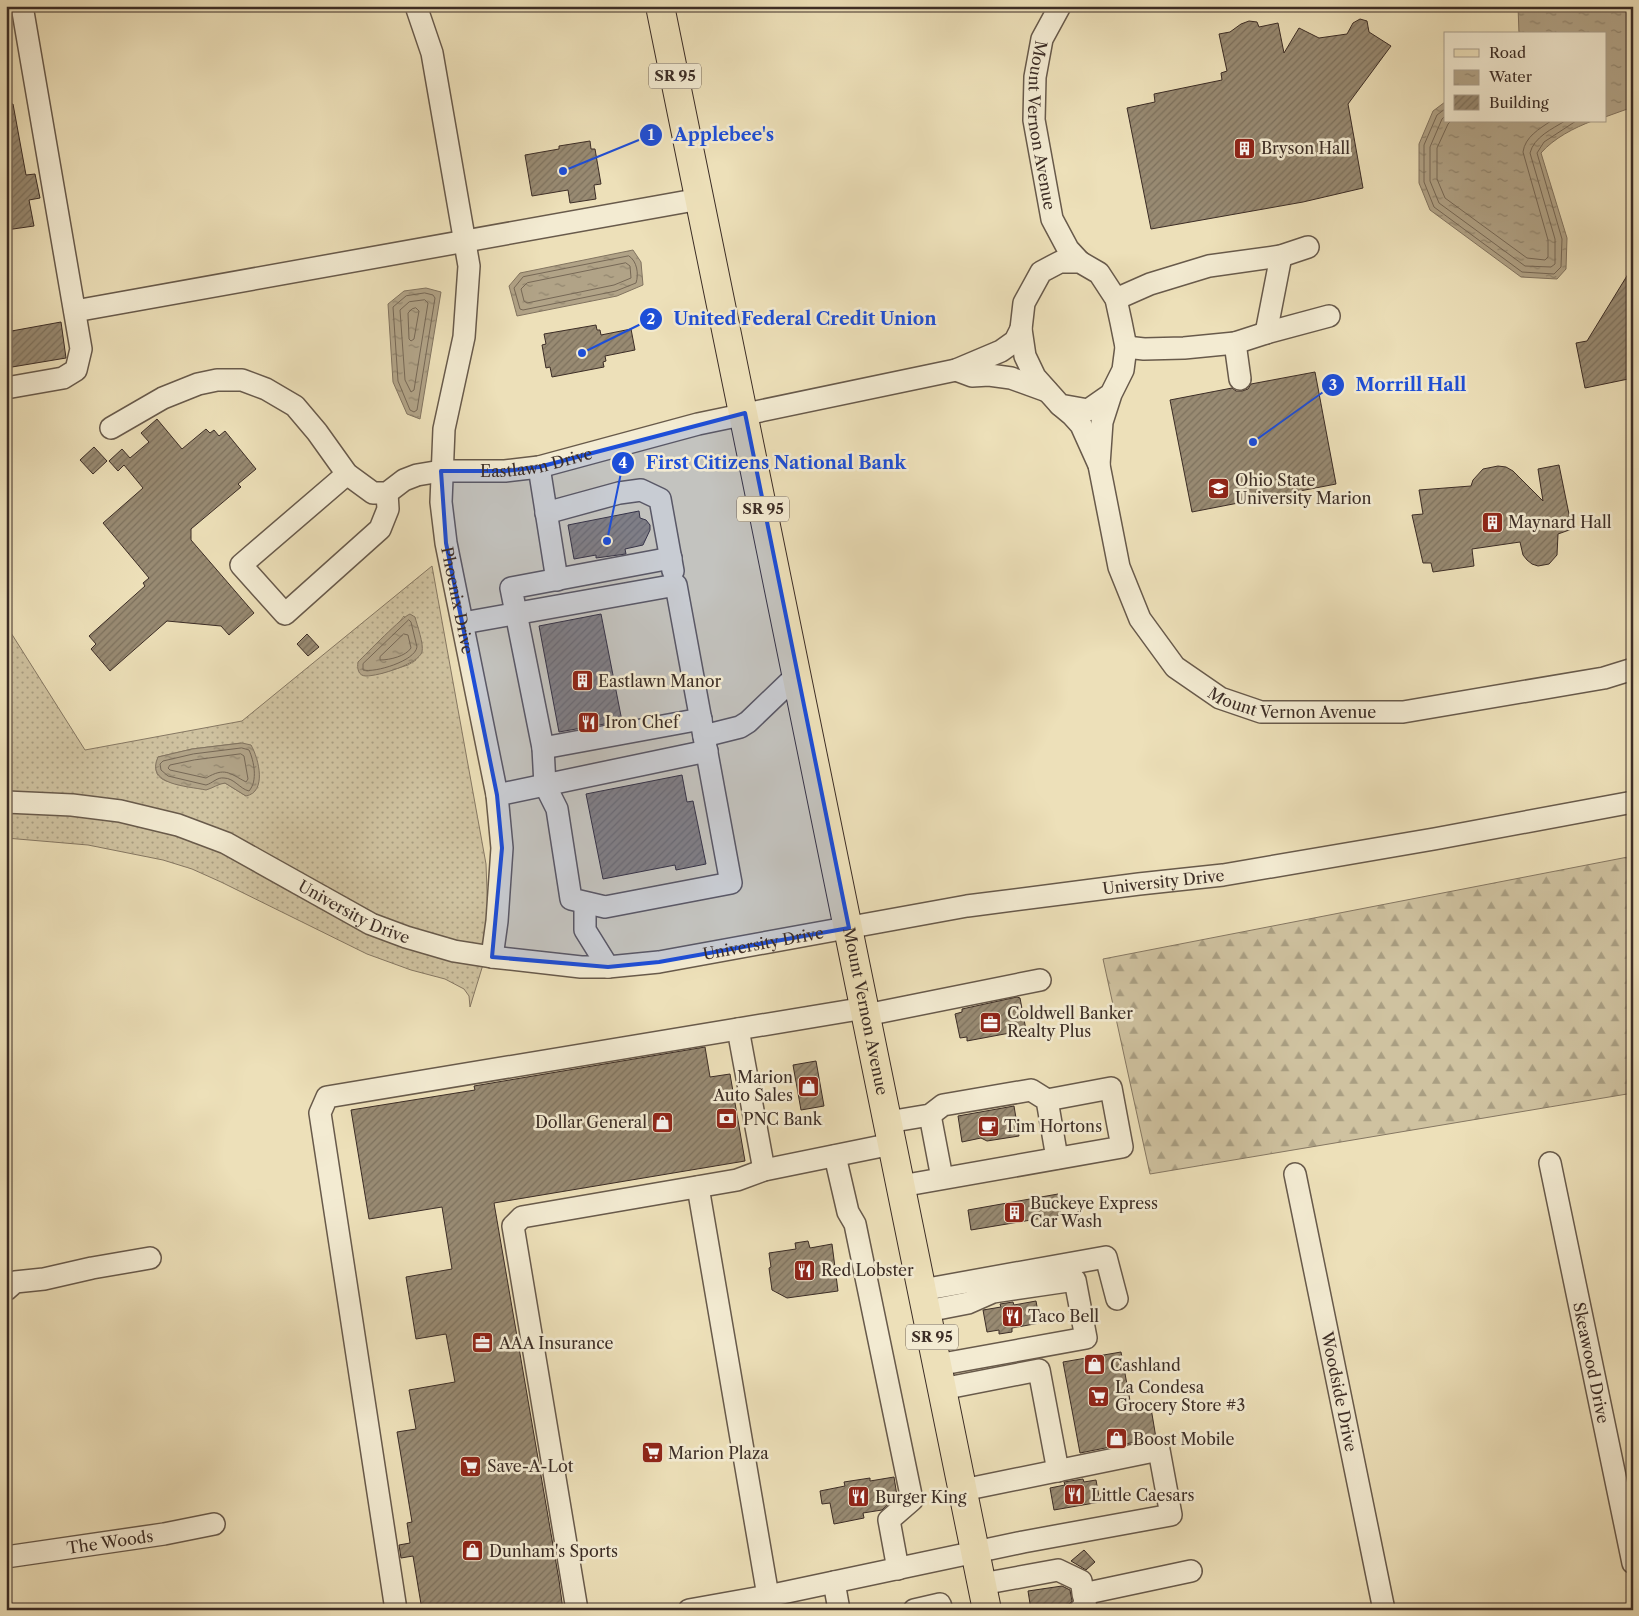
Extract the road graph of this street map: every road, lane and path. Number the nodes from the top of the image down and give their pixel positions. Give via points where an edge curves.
1 (22, 6) edge
2 (416, 6) edge
3 (660, 6) edge
4 (1060, 6) edge
5 (700, 199) junction
6 (1052, 218) junction
7 (465, 241) junction
8 (1308, 247) dead end
9 (1281, 256) junction
10 (1080, 262) junction
11 (1041, 272) junction
12 (1116, 299) junction
13 (75, 311) junction
14 (1329, 316) dead end
15 (1021, 329) junction
16 (1266, 333) junction
17 (1235, 343) junction
18 (1126, 347) junction
19 (956, 370) junction
20 (1240, 379) dead end
21 (6, 388) edge
22 (1111, 394) junction
23 (1054, 398) junction
24 (745, 413) junction
25 (111, 428) dead end
26 (1099, 465) junction
27 (539, 467) junction
28 (441, 471) junction
29 (347, 474) junction
30 (387, 493) junction
31 (546, 514) junction
32 (671, 558) junction
33 (558, 580) junction
34 (676, 585) junction
35 (516, 612) junction
36 (463, 623) junction
37 (1633, 669) edge
38 (796, 675) junction
39 (704, 735) junction
40 (543, 748) junction
41 (545, 784) junction
42 (497, 795) junction
43 (6, 802) edge
44 (1633, 802) edge
45 (585, 903) junction
46 (848, 928) junction
47 (492, 957) junction
48 (608, 967) junction
49 (1040, 980) dead end
50 (865, 1011) junction
51 (738, 1029) junction
52 (1047, 1100) junction
53 (930, 1115) junction
54 (890, 1133) junction
55 (835, 1156) junction
56 (1057, 1158) junction
57 (1550, 1163) dead end
58 (764, 1170) junction
59 (1295, 1174) dead end
60 (942, 1178) junction
61 (901, 1186) junction
62 (698, 1187) junction
63 (150, 1258) dead end
64 (6, 1290) edge
65 (1117, 1299) dead end
66 (924, 1300) junction
67 (940, 1377) junction
68 (1058, 1471) junction
69 (963, 1490) junction
70 (214, 1524) dead end
71 (976, 1552) junction
72 (6, 1557) edge
73 (1633, 1563) edge
74 (898, 1569) junction
75 (1192, 1571) dead end
76 (834, 1582) junction
77 (768, 1596) junction
78 (985, 1597) edge
79 (1081, 1602) edge
80 (396, 1610) edge
81 (577, 1610) edge
82 (689, 1610) edge
83 (839, 1610) edge
84 (914, 1610) edge
85 (942, 1610) edge
86 (1384, 1610) edge

1 - 13 street
2 - 7 street, Phoenix Drive via 432,53
3 - 5 main road, Mount Vernon Avenue / SR 95
4 - 6 street, Mount Vernon Avenue via 1042,39 1035,77 1034,120
5 - 7 street
5 - 24 main road, Mount Vernon Avenue / SR 95
6 - 10 street, Mount Vernon Avenue via 1068,249
6 - 11 street, Mount Vernon Avenue via 1049,253
7 - 13 street
7 - 28 street, Phoenix Drive via 469,266 464,337 444,430
8 - 9 street
9 - 12 street via 1209,266 1150,284
9 - 16 street
10 - 11 street via 1060,262
10 - 12 street, Mount Vernon Avenue via 1099,273
11 - 15 street, Mount Vernon Avenue via 1024,302
12 - 18 street, Mount Vernon Avenue
13 - 21 street via 81,349 76,370 63,378
14 - 16 street
15 - 19 street, Mount Vernon Avenue via 1015,341 1000,351
15 - 23 street, Mount Vernon Avenue via 1025,356 1035,377
16 - 17 street
17 - 18 street via 1184,348
17 - 20 street
18 - 22 street, Mount Vernon Avenue via 1123,370
19 - 23 street, Mount Vernon Avenue via 972,376 1011,378
19 - 24 street, Mount Vernon Avenue
22 - 23 street, Mount Vernon Avenue via 1088,410
22 - 26 street, Mount Vernon Avenue via 1102,422
23 - 26 street, Mount Vernon Avenue via 1081,425
24 - 27 street, Eastlawn Drive
24 - 38 main road, Mount Vernon Avenue / SR 95
25 - 29 street via 163,398 198,384 242,380 295,406
26 - 37 street, Mount Vernon Avenue via 1119,567 1140,619 1174,668 1220,698 1261,712 1403,712 1604,678
27 - 28 street, Eastlawn Drive via 505,471
27 - 31 street
28 - 30 street, Eastlawn Drive via 404,480
28 - 36 street, Phoenix Drive via 446,543
29 - 30 street via 373,493
29 - 30 street via 241,565 285,614 380,529 388,509
31 - 32 street via 641,490 660,499
31 - 33 street
32 - 33 street
32 - 34 street
33 - 35 street via 511,588
34 - 35 street
34 - 39 street
35 - 36 street
35 - 40 street
36 - 42 street, Phoenix Drive
38 - 39 street via 748,722 740,727
38 - 46 main road, Mount Vernon Avenue / SR 95
39 - 40 street
39 - 41 street
39 - 45 street via 731,882 605,907
40 - 41 street
41 - 42 street
41 - 45 street via 557,809 571,900
42 - 47 street, Phoenix Drive via 502,848
43 - 47 street, University Drive via 120,811 178,825 226,842 371,924 454,951
44 - 46 street, University Drive via 1434,840 1223,875 967,906
45 - 48 street via 585,930
46 - 48 street, University Drive via 659,962
46 - 50 main road, Mount Vernon Avenue / SR 95
47 - 48 street, University Drive
49 - 50 street
50 - 51 street
50 - 54 main road, Mount Vernon Avenue / SR 95
51 - 58 street
51 - 80 street via 327,1097 320,1113
52 - 53 street via 1031,1090 943,1105
52 - 56 street
52 - 56 street via 1112,1088 1122,1147
53 - 54 street
53 - 60 street
54 - 55 street
54 - 61 main road, Mount Vernon Avenue / SR 95
55 - 58 street
55 - 74 street via 848,1212 855,1224 912,1500 889,1520
56 - 60 street
57 - 73 street, Skeawood Drive
58 - 62 street via 737,1180
59 - 86 street, Woodside Drive
60 - 61 street
61 - 66 main road, Mount Vernon Avenue / SR 95
62 - 77 street
62 - 81 street via 522,1217 513,1226
63 - 64 street via 15,1282
65 - 66 street via 1106,1257
66 - 67 main road, Mount Vernon Avenue / SR 95
66 - 67 street via 968,1303 993,1292 1075,1280 1077,1289 1086,1338
67 - 68 street via 1039,1370
67 - 69 main road, Mount Vernon Avenue / SR 95
68 - 69 street
68 - 71 street via 1159,1450 1171,1514
69 - 71 main road, Mount Vernon Avenue / SR 95
70 - 72 street, The Woods
71 - 74 street
71 - 78 main road, Mount Vernon Avenue / SR 95
74 - 76 street
75 - 79 street
76 - 77 street
76 - 83 street
77 - 82 street
78 - 79 street via 1058,1570 1081,1581
84 - 85 street via 940,1604

